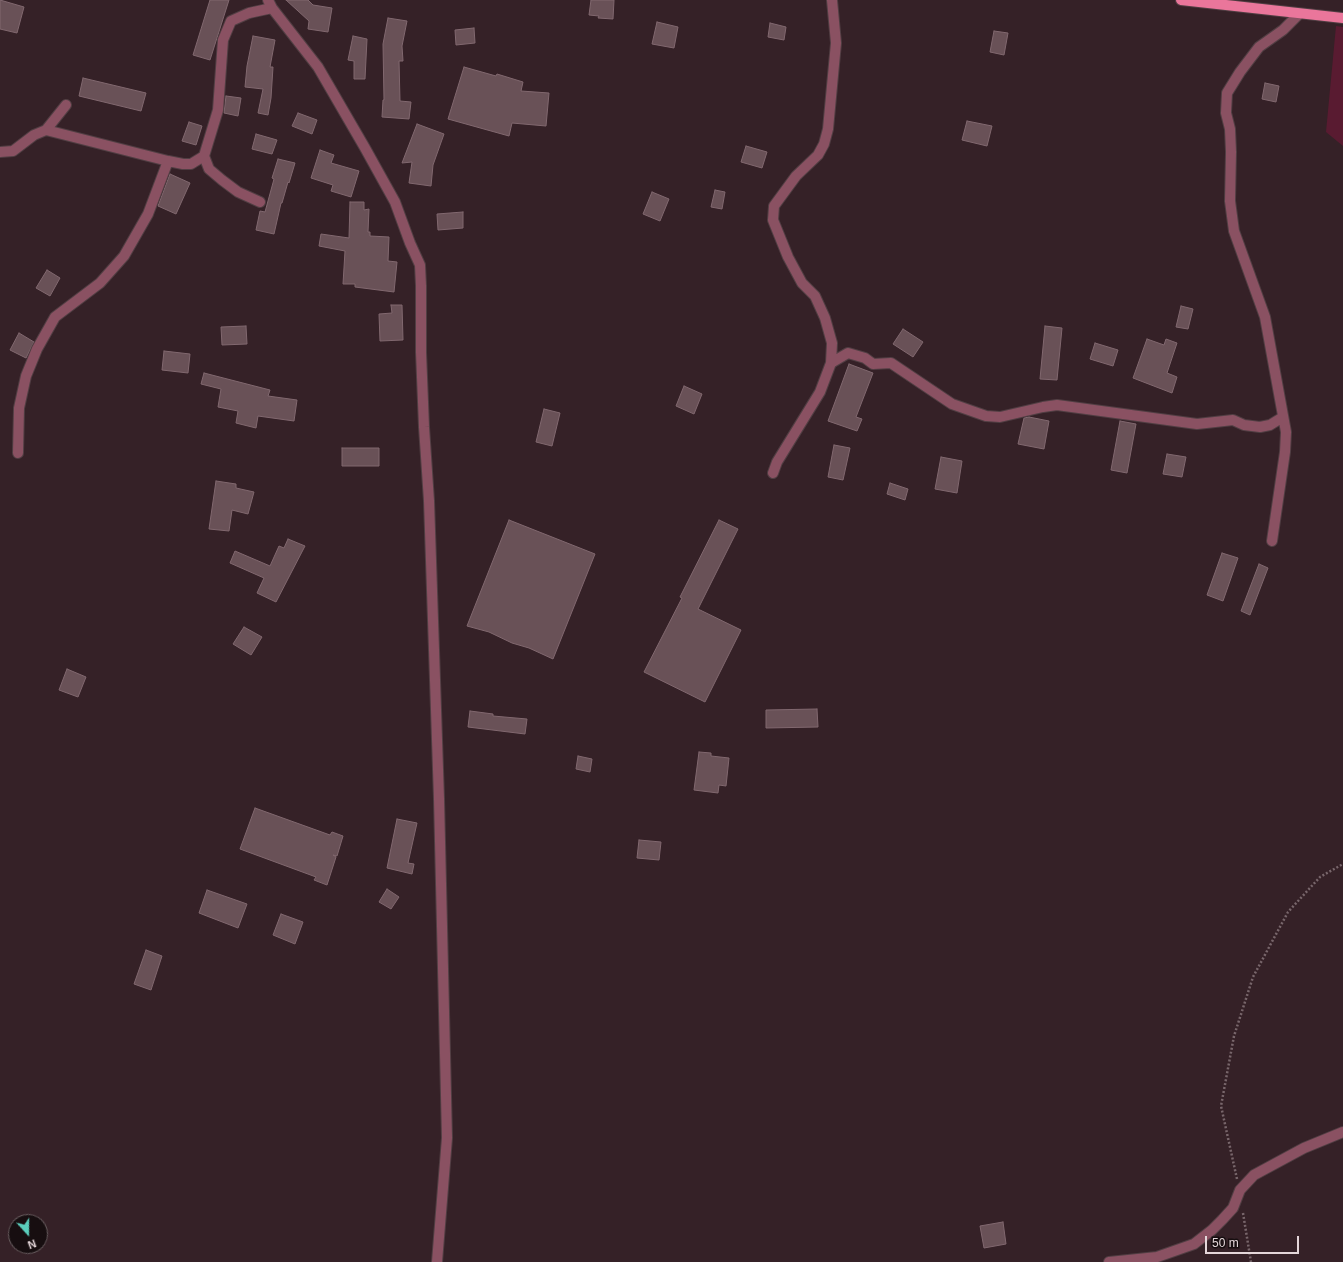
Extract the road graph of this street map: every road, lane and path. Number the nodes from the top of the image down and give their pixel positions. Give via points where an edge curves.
1 (832, 0) edge
2 (1181, 0) edge
3 (270, 4) edge
4 (1299, 14) junction
5 (1343, 18) edge
6 (66, 104) dead end
7 (46, 130) junction
8 (0, 152) edge
9 (204, 156) junction
10 (168, 161) junction
11 (260, 202) dead end
12 (831, 363) junction
13 (1283, 417) junction
14 (18, 453) dead end
15 (773, 473) dead end
16 (1272, 541) dead end
17 (1343, 864) edge
18 (1343, 1132) edge
19 (1240, 1190) junction
20 (1242, 1208) dead end
21 (437, 1262) edge
22 (1109, 1262) edge
23 (1251, 1262) edge

1 - 12 street via 836,43 828,130 818,155 796,176 774,206 773,220 788,257 802,283 815,296 825,318 832,343
2 - 4 main road
3 - 9 street via 231,21 223,40 218,110
3 - 21 street via 318,67 365,148 395,202 420,265 422,382 429,501 439,799 447,1138
4 - 5 main road
4 - 13 street via 1259,47 1249,59 1227,93 1226,112 1230,129 1230,201 1234,231 1265,317
6 - 7 street
7 - 8 street via 34,135 13,151
7 - 10 street
9 - 10 street via 192,164
9 - 11 street via 209,169 222,180 238,192
10 - 14 street via 148,214 124,256 100,283 55,317 37,349 26,376 19,408
12 - 13 street via 848,353 865,358 873,364 891,363 952,404 986,416 1000,417 1057,405 1197,424 1233,420 1244,425 1260,427 1270,425
12 - 15 street via 820,392 777,462
13 - 16 street via 1286,432 1285,452
17 - 19 path via 1320,877 1288,912 1253,977 1234,1036 1220,1106
18 - 19 street via 1304,1148 1254,1175
19 - 22 street via 1233,1208 1194,1244 1158,1257
20 - 23 path

